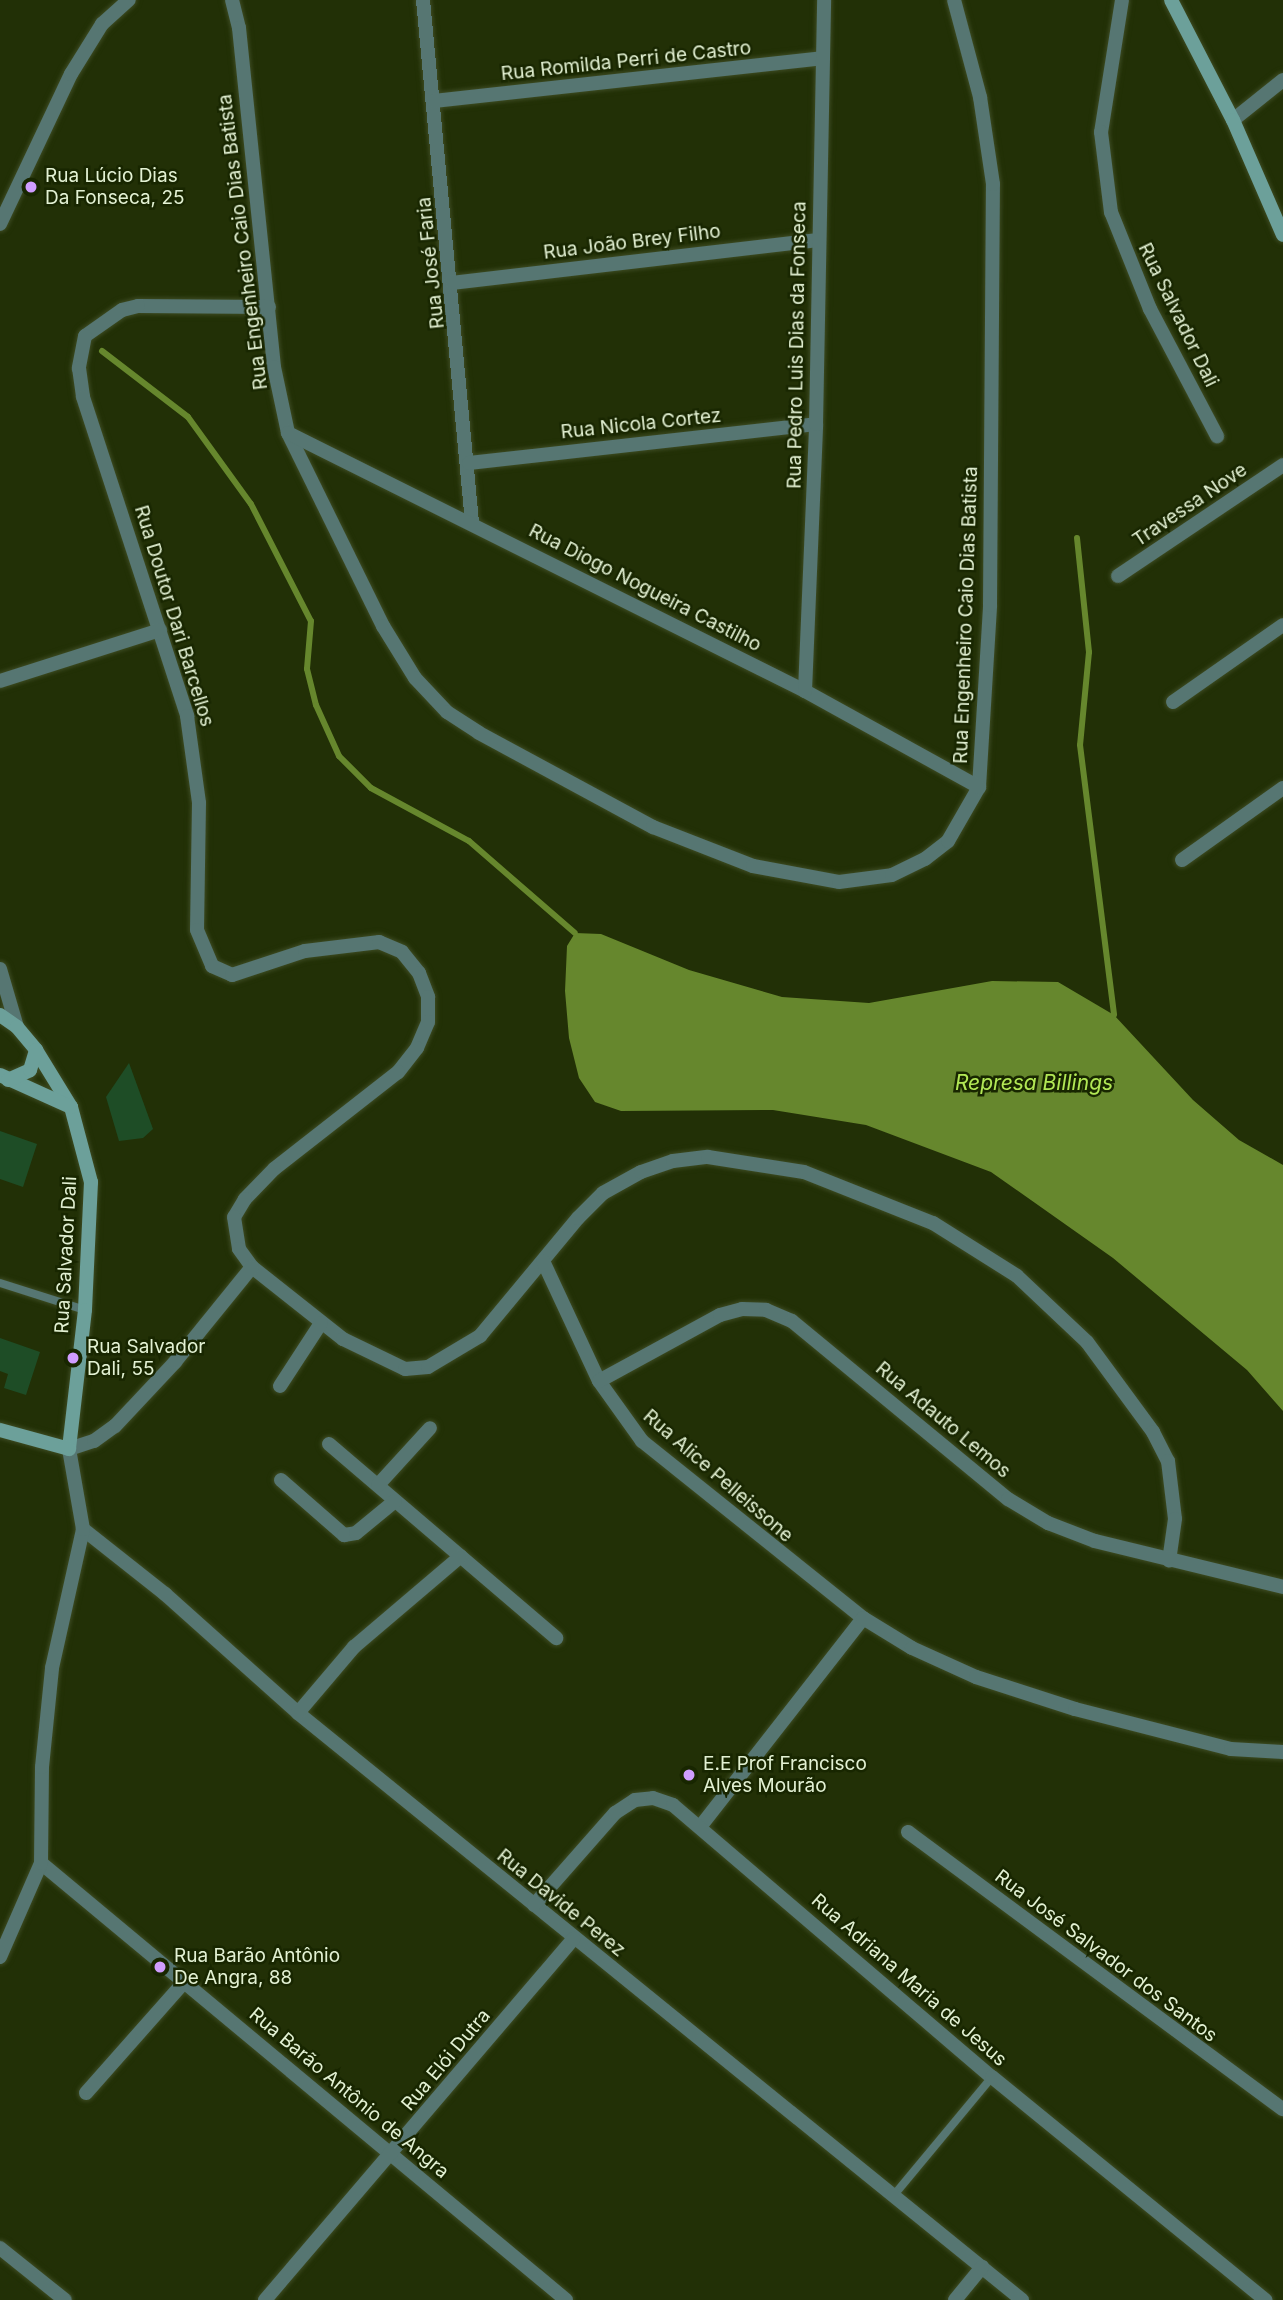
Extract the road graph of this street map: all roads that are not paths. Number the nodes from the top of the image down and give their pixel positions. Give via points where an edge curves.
1 (129, 0) edge
2 (232, 0) edge
3 (424, 0) edge
4 (824, 0) edge
5 (954, 0) edge
6 (1122, 0) edge
7 (1171, 0) edge
8 (822, 58) junction
9 (1283, 80) edge
10 (434, 101) junction
11 (1233, 120) junction
12 (0, 224) edge
13 (1283, 235) edge
14 (817, 240) junction
15 (452, 283) junction
16 (269, 307) junction
17 (816, 424) junction
18 (288, 433) junction
19 (1217, 436) dead end
20 (469, 463) junction
21 (1283, 465) edge
22 (472, 522) junction
23 (1118, 576) dead end
24 (1283, 625) edge
25 (160, 631) junction
26 (0, 681) edge
27 (805, 691) junction
28 (1173, 702) dead end
29 (979, 787) junction
30 (1283, 788) edge
31 (1182, 860) dead end
32 (0, 969) edge
33 (0, 1016) edge
34 (17, 1027) junction
35 (36, 1050) junction
36 (4, 1077) edge
37 (71, 1107) junction
38 (543, 1261) junction
39 (252, 1267) junction
40 (0, 1283) edge
41 (85, 1310) junction
42 (321, 1323) junction
43 (599, 1381) junction
44 (280, 1386) dead end
45 (429, 1428) dead end
46 (0, 1430) edge
47 (329, 1444) dead end
48 (69, 1449) junction
49 (281, 1480) dead end
50 (378, 1485) junction
51 (395, 1500) junction
52 (83, 1529) junction
53 (461, 1556) junction
54 (1169, 1561) junction
55 (1283, 1587) edge
56 (863, 1618) junction
57 (556, 1638) dead end
58 (298, 1713) junction
59 (1283, 1752) edge
60 (700, 1827) junction
61 (908, 1832) dead end
62 (41, 1863) junction
63 (534, 1905) junction
64 (573, 1939) junction
65 (0, 1957) edge
66 (186, 1980) junction
67 (992, 2077) junction
68 (86, 2093) dead end
69 (1283, 2109) edge
70 (392, 2155) junction
71 (894, 2195) junction
72 (0, 2248) edge
73 (982, 2267) junction
74 (65, 2300) edge
75 (265, 2300) edge
76 (566, 2300) edge
77 (955, 2300) edge
78 (1022, 2300) edge
79 (1265, 2300) edge

1 - 12 street via 102,24 71,74
2 - 16 street, Rua Engenheiro Caio Dias Batista
3 - 10 street, Rua José Faria
4 - 8 street, Rua Pedro Luis Dias da Fonseca
5 - 29 street, Rua Engenheiro Caio Dias Batista via 979,97 993,184 990,605
6 - 19 street, Rua Salvador Dali via 1101,132 1111,212 1150,309
7 - 11 street
8 - 10 street, Rua Romilda Perri de Castro
8 - 14 street, Rua Pedro Luis Dias da Fonseca
9 - 11 street
10 - 15 street, Rua José Faria
11 - 13 street
14 - 15 street, Rua João Brey Filho
14 - 17 street, Rua Pedro Luis Dias da Fonseca
15 - 20 street, Rua José Faria
16 - 18 street, Rua Engenheiro Caio Dias Batista via 274,367
16 - 25 street, Rua Doutor Dari Barcellos via 138,306 108,316 80,346 83,397
17 - 20 street, Rua Nicola Cortez
17 - 27 street, Rua Pedro Luis Dias da Fonseca
18 - 22 street, Rua Diogo Nogueira Castilho
18 - 29 street, Rua Engenheiro Caio Dias Batista via 383,626 415,678 447,712 560,780 653,827 753,866 839,882 892,875 925,859 948,841
20 - 22 street, Rua José Faria
21 - 23 street, Travessa Nove
22 - 27 street, Rua Diogo Nogueira Castilho
24 - 28 street
25 - 26 street
25 - 39 street, Rua Doutor Dari Barcellos via 197,760 197,930 212,966 232,975 305,951 379,942 402,951 419,973 428,997 428,1022 417,1048 398,1072 274,1169 245,1199 234,1217 235,1235
27 - 29 street, Rua Diogo Nogueira Castilho
30 - 31 street
32 - 34 street
33 - 34 street, Rua Salvador Dali
34 - 35 street, Rua Salvador Dali
35 - 36 street via 30,1070
35 - 37 street, Rua Salvador Dali
36 - 37 street
37 - 41 street, Rua Salvador Dali via 91,1182
38 - 42 street, Rua Doutor Dari Barcellos via 480,1336 428,1367 405,1369 385,1362
38 - 43 street, Rua Alice Pelleissone
38 - 54 street, Rua Doutor Dari Barcellos via 603,1193 651,1168 708,1157 804,1172 933,1223 1017,1276 1087,1342 1126,1393 1168,1461 1175,1519
39 - 42 street, Rua Doutor Dari Barcellos
39 - 48 street via 175,1363 115,1426 94,1441
40 - 41 lane
41 - 48 street, Rua Salvador Dali
42 - 44 street
43 - 54 street, Rua Adauto Lemos via 720,1315 742,1309 766,1310 792,1321 1008,1499 1048,1523
43 - 56 street, Rua Alice Pelleissone via 642,1441
45 - 50 street
46 - 48 street
47 - 50 street
48 - 52 street
49 - 51 street via 344,1535 356,1533
50 - 51 street
51 - 53 street
52 - 58 street, Rua Davide Perez via 165,1594
52 - 62 street via 52,1668 42,1767
53 - 57 street
53 - 58 street via 354,1647
54 - 55 street, Rua Adauto Lemos
56 - 59 street via 976,1676 1074,1709 1231,1749
56 - 60 street
58 - 63 street, Rua Davide Perez
60 - 63 street, Rua Adriana Maria de Jesus via 673,1805 653,1798 635,1800 615,1814
60 - 67 street, Rua Adriana Maria de Jesus
61 - 69 street, Rua José Salvador dos Santos
62 - 65 street
62 - 66 street, Rua Barão Antônio de Angra
63 - 64 street, Rua Davide Perez
64 - 70 street, Rua Elói Dutra
64 - 71 street, Rua Davide Perez
66 - 68 street
66 - 70 street, Rua Barão Antônio de Angra
67 - 71 lane
67 - 79 street, Rua Adriana Maria de Jesus
70 - 75 street, Rua Elói Dutra
70 - 76 street, Rua Barão Antônio de Angra
71 - 73 street, Rua Davide Perez
72 - 74 street
73 - 77 street
73 - 78 street, Rua Davide Perez

